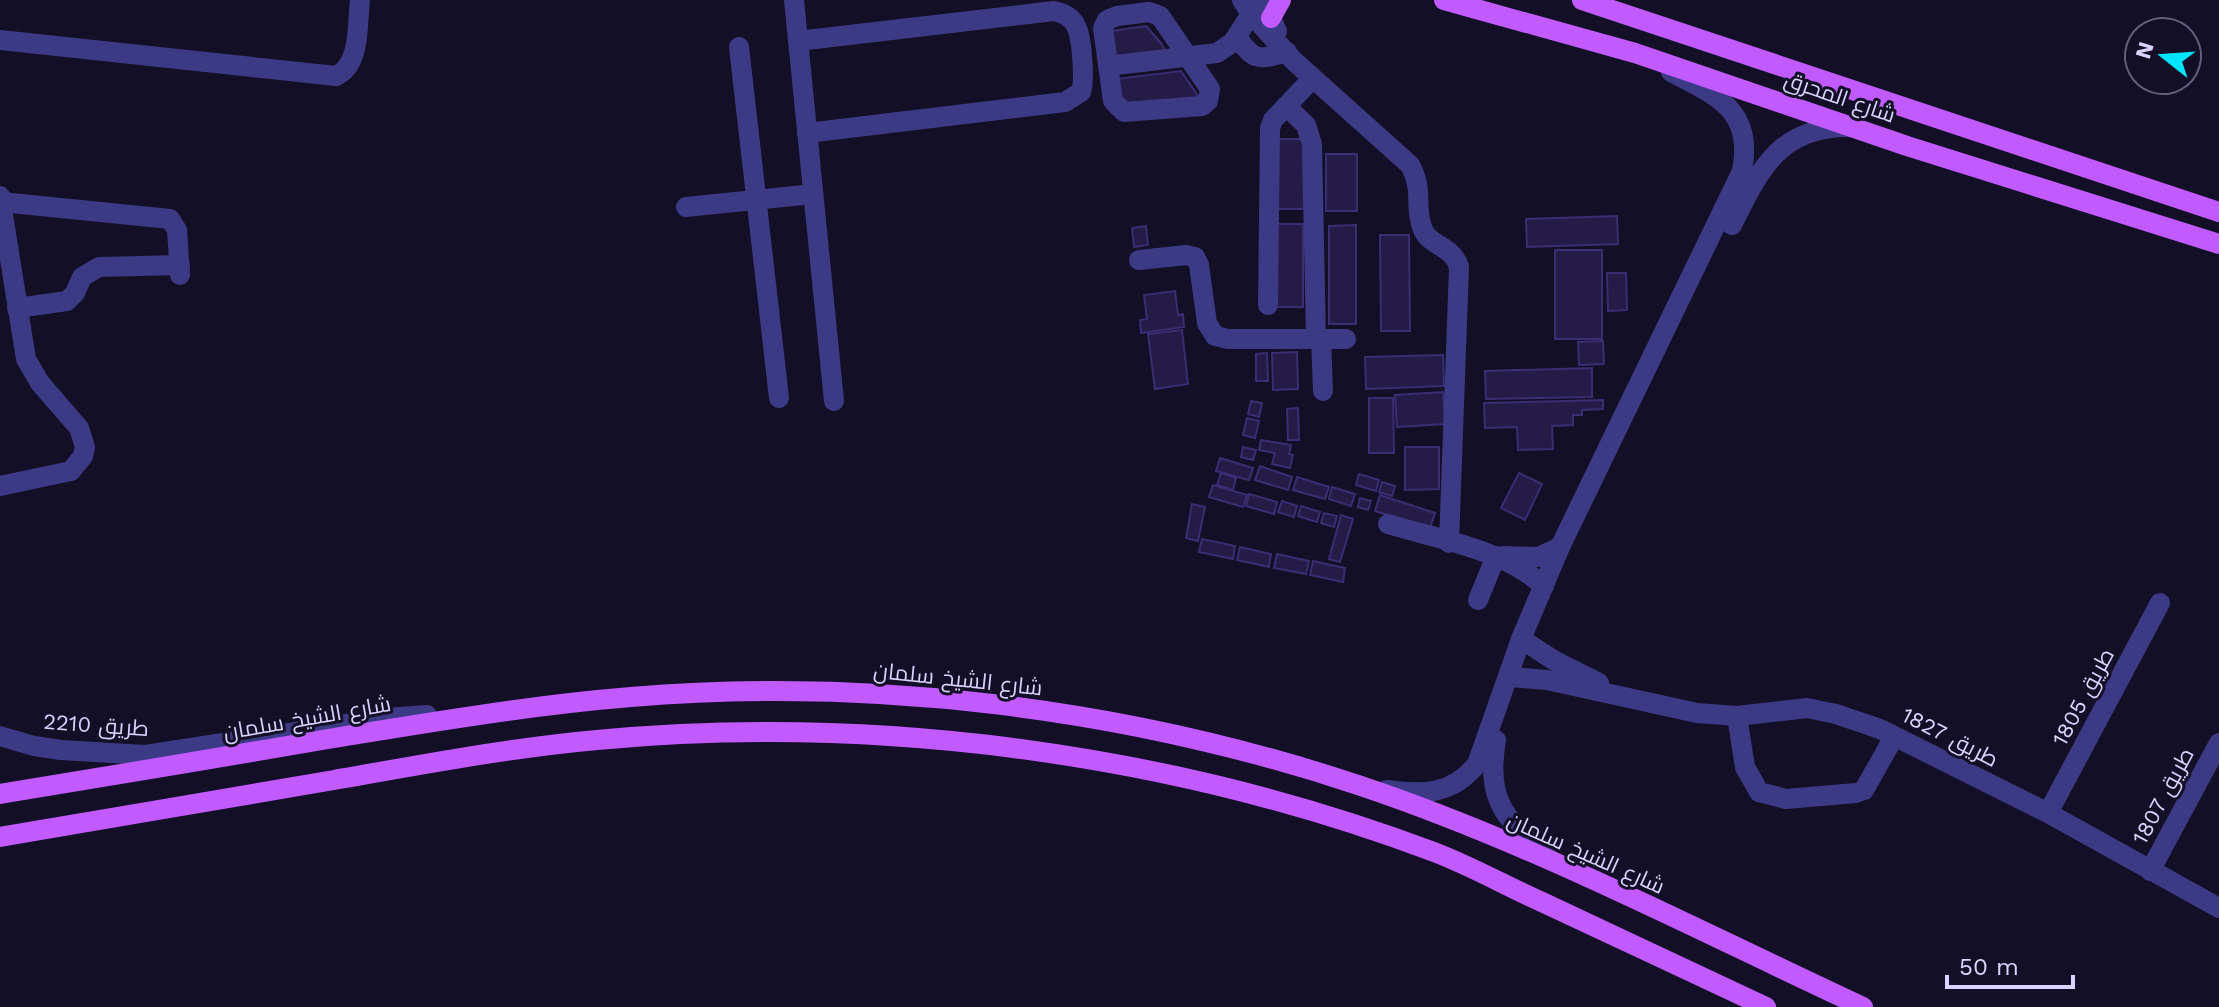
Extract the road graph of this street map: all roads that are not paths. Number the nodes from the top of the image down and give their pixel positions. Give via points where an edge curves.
1 (360, 0) edge
2 (794, 0) edge
3 (1444, 0) edge
4 (1582, 0) edge
5 (1261, 6) edge
6 (1237, 37) junction
7 (0, 40) edge
8 (798, 41) junction
9 (739, 47) dead end
10 (1287, 52) junction
11 (1635, 53) junction
12 (1188, 57) junction
13 (1108, 66) junction
14 (1312, 79) junction
15 (1286, 106) junction
16 (1853, 127) junction
17 (807, 133) junction
18 (813, 194) junction
19 (0, 196) edge
20 (756, 200) junction
21 (1, 202) edge
22 (686, 207) dead end
23 (2219, 212) edge
24 (2219, 244) edge
25 (1139, 260) dead end
26 (1268, 305) dead end
27 (17, 308) junction
28 (1318, 339) junction
29 (1346, 339) dead end
30 (1323, 391) dead end
31 (779, 398) dead end
32 (834, 401) dead end
33 (0, 486) edge
34 (1388, 524) dead end
35 (1449, 543) junction
36 (1560, 547) junction
37 (1496, 556) junction
38 (1544, 586) junction
39 (1478, 600) dead end
40 (2160, 603) dead end
41 (1525, 641) junction
42 (1513, 677) junction
43 (1635, 700) junction
44 (475, 715) junction
45 (1737, 716) junction
46 (0, 736) edge
47 (1894, 737) junction
48 (2219, 743) edge
49 (1356, 785) junction
50 (0, 794) edge
51 (2048, 813) junction
52 (0, 837) edge
53 (1556, 864) junction
54 (2150, 871) junction
55 (2219, 908) edge
56 (1766, 1007) edge
57 (1863, 1007) edge

1 - 7 street via 354,54 345,72 336,76
2 - 8 street
3 - 11 main road, شارع المحرق
4 - 23 main road, شارع المحرق
5 - 6 street
5 - 10 street
6 - 10 street via 1258,58
6 - 12 street via 1217,53
8 - 17 street
8 - 17 street via 1054,11 1068,16 1078,28 1084,80 1072,101
9 - 20 street
10 - 14 street
11 - 16 main road, شارع المحرق
11 - 36 street via 1721,98 1740,123 1746,155 1736,186
12 - 13 street
12 - 13 street via 1160,16 1149,12 1107,20 1103,28
12 - 13 street via 1210,89 1202,106 1124,112 1113,101
14 - 15 street
14 - 35 street via 1410,165 1418,184 1421,227 1450,250 1459,267
15 - 26 street via 1270,128
15 - 28 street via 1311,136
16 - 24 main road, شارع المحرق
16 - 41 street via 1822,128 1794,139 1757,176
17 - 18 street
18 - 20 street
18 - 32 street
19 - 21 street
20 - 22 street
20 - 31 street
21 - 27 street
21 - 27 street via 170,219 177,230 180,270 93,269 67,301
25 - 28 street via 1195,257 1207,323 1215,336
27 - 33 street via 32,371 79,428 85,447 71,471
28 - 29 street
28 - 30 street
34 - 35 street
35 - 37 street
36 - 37 street via 1538,557
36 - 38 street
37 - 38 street
37 - 39 street
38 - 41 street
40 - 51 street, طريق 1805
41 - 42 street
41 - 43 street, طريق 1827
42 - 43 street, طريق 1827
42 - 49 street via 1484,750 1465,779 1412,794
42 - 53 street via 1497,735 1494,790 1517,828
43 - 45 street, طريق 1827
44 - 46 street, طريق 2210 via 386,718 145,755 61,750
44 - 49 main road, شارع الشيخ سلمان via 717,692 920,698 1120,724
44 - 50 main road, شارع الشيخ سلمان
45 - 47 street, طريق 1827 via 1807,708
45 - 47 street via 1745,767 1759,792 1774,798 1864,790
47 - 51 street, طريق 1827
48 - 54 street, طريق 1807
49 - 53 main road, شارع الشيخ سلمان
51 - 54 street, طريق 1827
52 - 56 main road via 473,756 597,740 838,734 958,743 1196,781 1312,812 1437,853
53 - 57 main road, شارع الشيخ سلمان
54 - 55 street, طريق 1827

